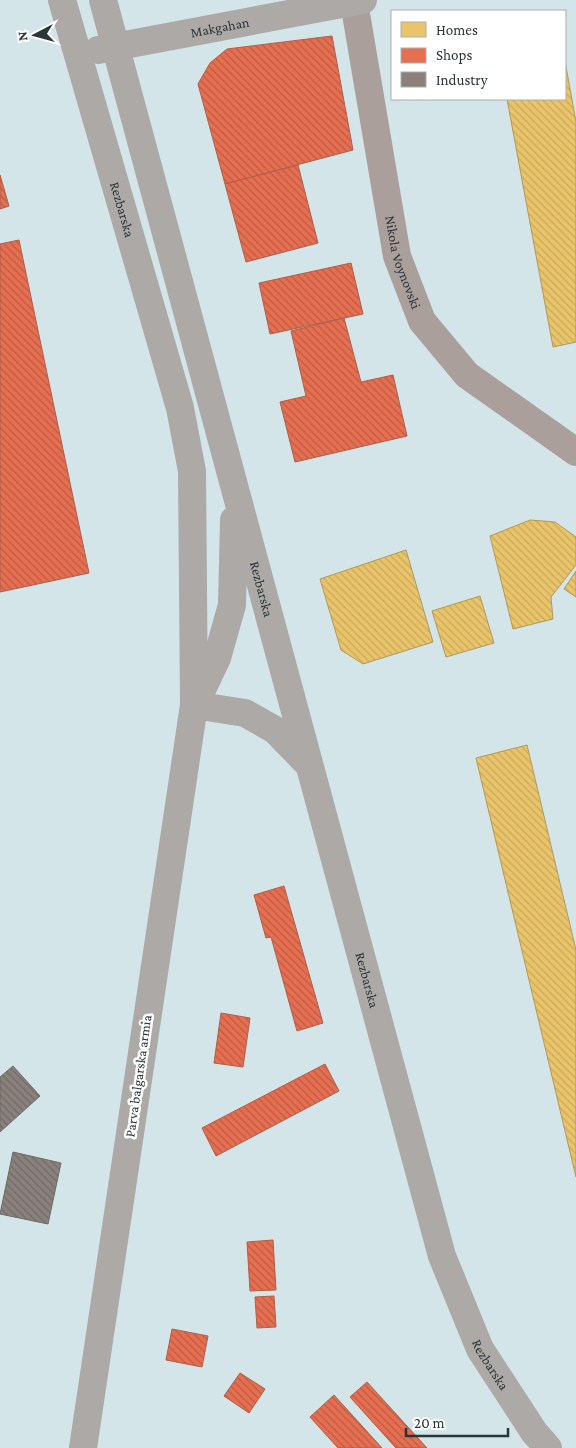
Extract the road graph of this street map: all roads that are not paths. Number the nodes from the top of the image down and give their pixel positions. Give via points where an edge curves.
1 (62, 0) edge
2 (103, 0) edge
3 (359, 1) edge
4 (115, 47) junction
5 (77, 54) junction
6 (576, 452) edge
7 (236, 490) junction
8 (194, 705) junction
9 (310, 766) junction
10 (82, 1448) edge
11 (548, 1448) edge

1 - 5 street, Rezbarska
2 - 4 street, Rezbarska
3 - 4 street, Makgahan
3 - 6 street, Nikola Voynovski via 396,256 422,321 467,375
4 - 5 street, Makgahan
4 - 7 street, Rezbarska
5 - 8 street, Rezbarska via 180,408 192,471
7 - 8 street, Rezbarska via 232,605 217,658
7 - 9 street, Rezbarska
8 - 9 street via 245,713 275,730
8 - 10 street, Parva balgarska armia
9 - 11 street, Rezbarska via 442,1256 480,1349

